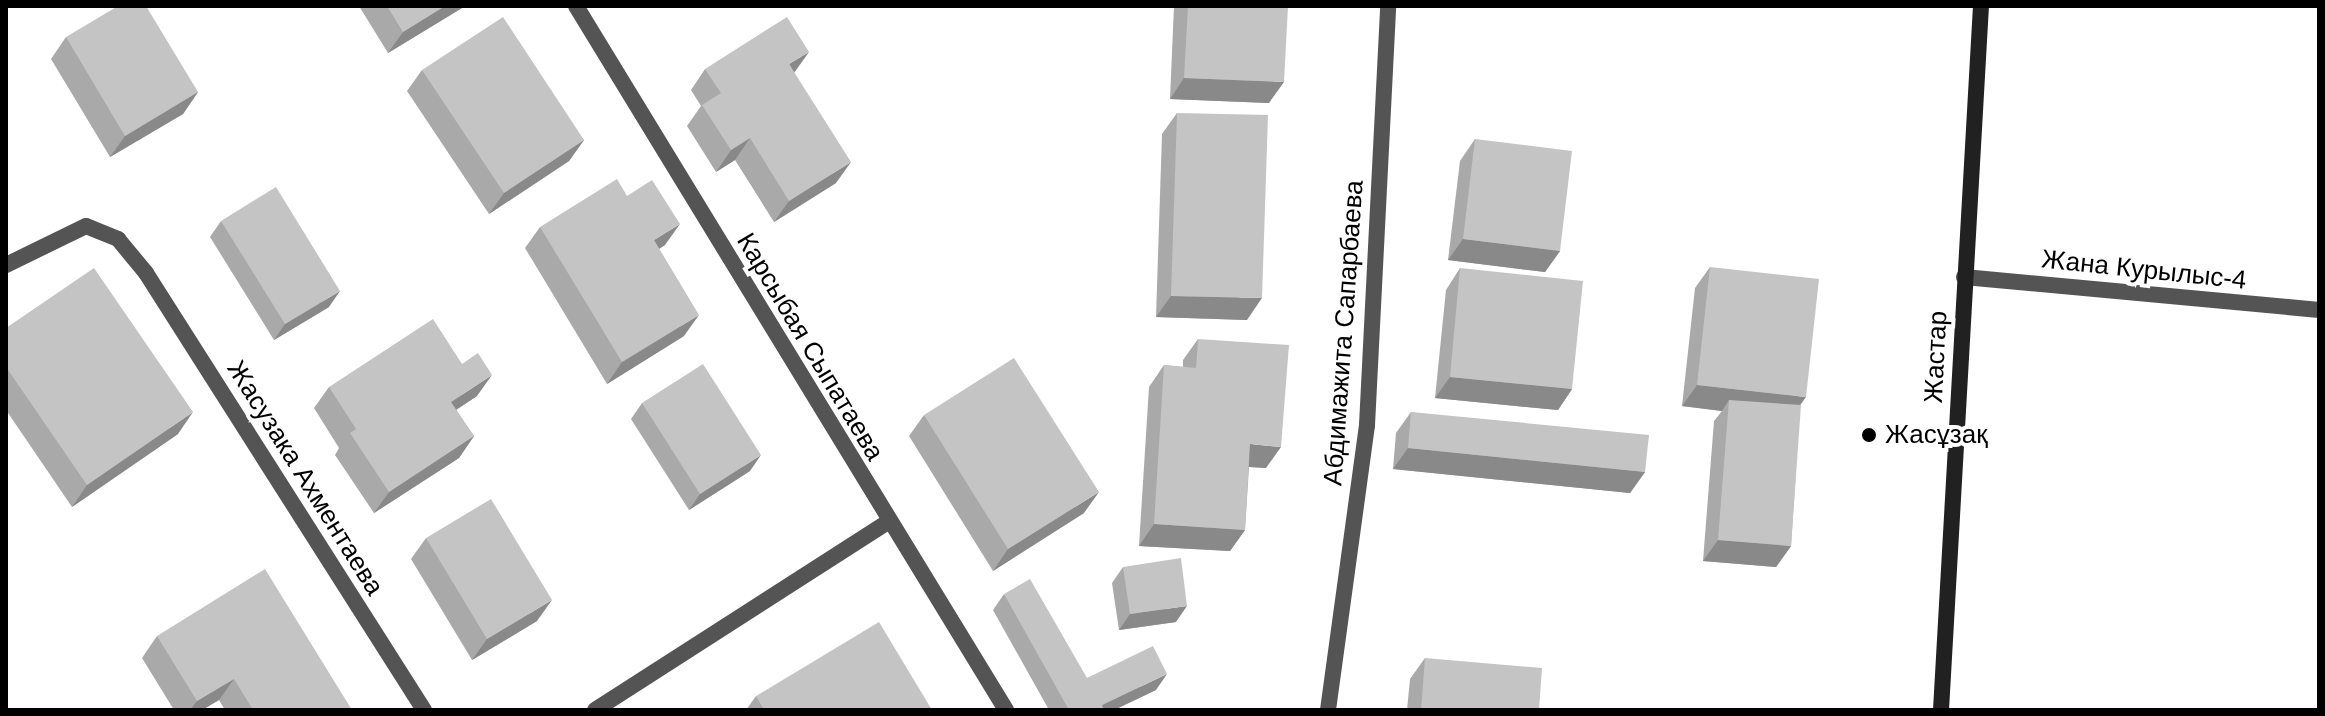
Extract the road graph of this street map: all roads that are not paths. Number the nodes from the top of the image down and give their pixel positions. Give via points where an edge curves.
1 (576, 6) edge
2 (1388, 6) edge
3 (1981, 6) edge
4 (6, 265) edge
5 (1964, 277) junction
6 (2319, 310) edge
7 (888, 522) junction
8 (424, 710) edge
9 (595, 710) edge
10 (1006, 710) edge
11 (1328, 710) edge
12 (1941, 710) edge

1 - 7 street, Карсыбая Сыпатаева
2 - 11 street, Абдимажита Сапарбаева via 1367,425
3 - 5 street, Жастар
4 - 8 street, Жасузака Ахментаева via 86,226 118,239 146,273
5 - 6 street, Жана Курылыс-4
5 - 12 street, Жастар
7 - 9 street
7 - 10 street, Карсыбая Сыпатаева

